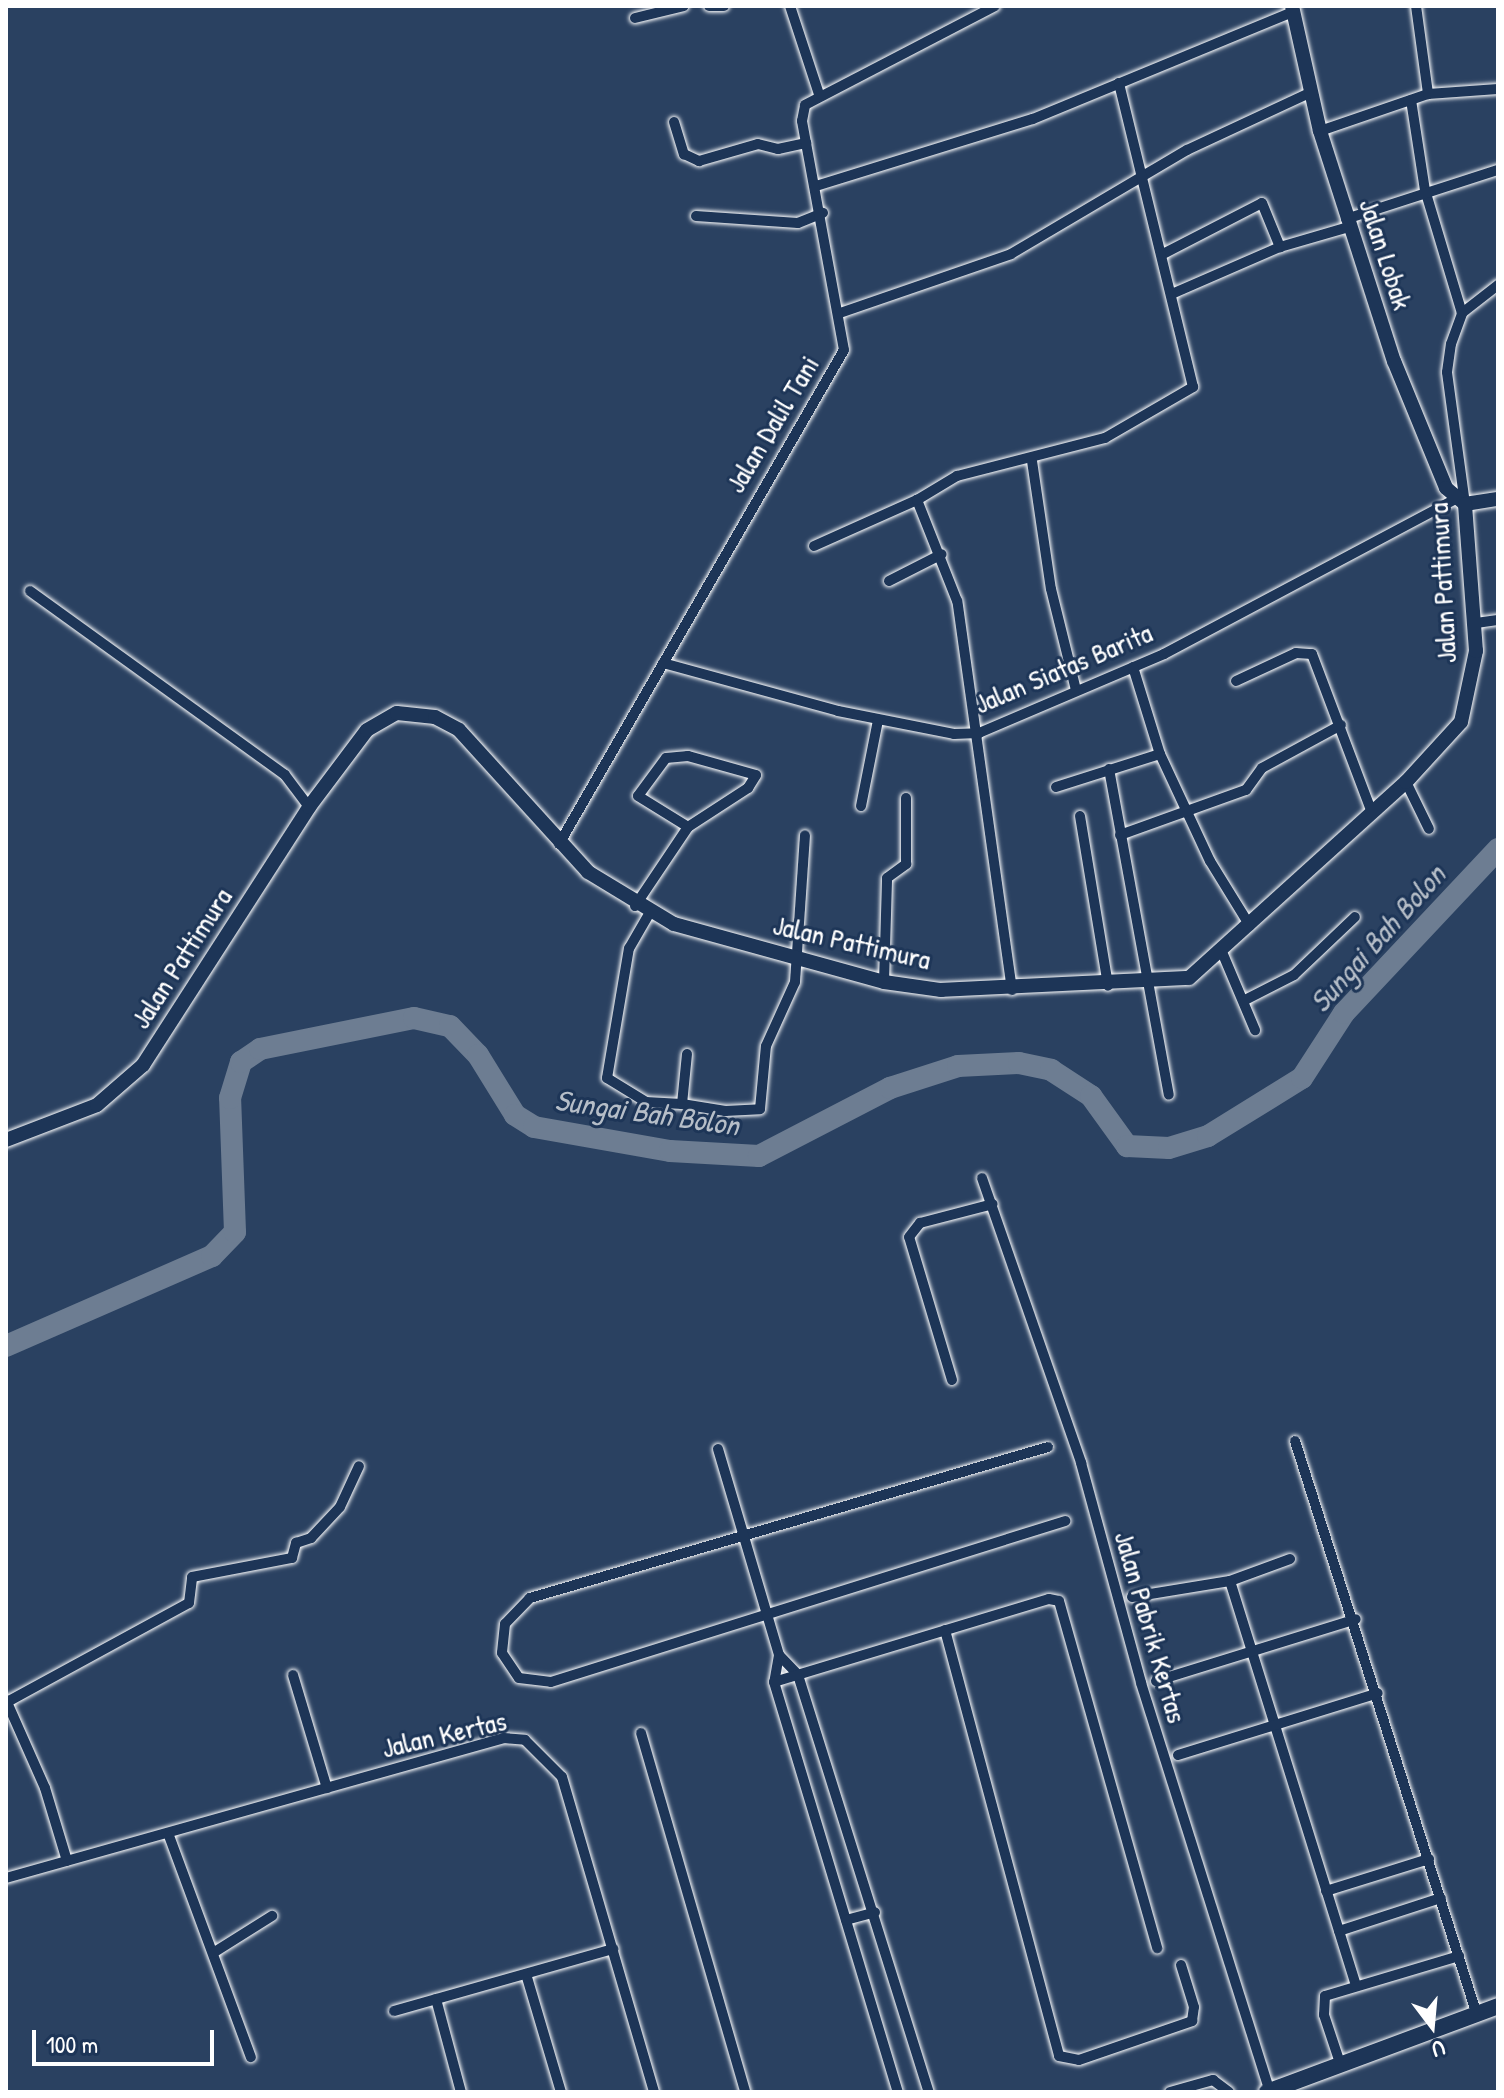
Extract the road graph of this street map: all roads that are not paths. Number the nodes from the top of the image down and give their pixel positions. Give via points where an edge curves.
1 (684, 6) edge
2 (709, 6) edge
3 (724, 6) edge
4 (790, 6) edge
5 (995, 6) edge
6 (1416, 6) edge
7 (1292, 9) edge
8 (635, 18) dead end
9 (1119, 83) junction
10 (1498, 89) edge
11 (1309, 93) junction
12 (819, 94) junction
13 (1428, 94) junction
14 (1411, 100) junction
15 (674, 122) dead end
16 (1320, 131) junction
17 (806, 143) junction
18 (1498, 170) edge
19 (1143, 177) junction
20 (816, 186) junction
21 (1425, 190) junction
22 (823, 213) junction
23 (696, 216) dead end
24 (1348, 223) junction
25 (1280, 247) junction
26 (1163, 254) junction
27 (1498, 285) edge
28 (1174, 293) junction
29 (840, 313) junction
30 (1462, 313) junction
31 (1032, 461) junction
32 (1498, 499) edge
33 (917, 500) junction
34 (1460, 502) junction
35 (814, 546) dead end
36 (942, 554) junction
37 (889, 581) dead end
38 (30, 591) dead end
39 (1498, 620) edge
40 (1476, 623) junction
41 (663, 663) junction
42 (1133, 667) junction
43 (1236, 681) dead end
44 (1076, 690) junction
45 (878, 720) junction
46 (1341, 725) junction
47 (979, 733) junction
48 (1160, 754) junction
49 (1109, 769) junction
50 (1406, 782) junction
51 (1056, 787) dead end
52 (906, 798) dead end
53 (312, 804) junction
54 (861, 806) dead end
55 (1372, 813) junction
56 (1190, 814) junction
57 (1080, 816) dead end
58 (688, 827) junction
59 (1429, 829) dead end
60 (805, 835) dead end
61 (1120, 835) junction
62 (559, 844) junction
63 (635, 906) junction
64 (649, 914) junction
65 (1355, 917) dead end
66 (1250, 926) junction
67 (1222, 952) junction
68 (796, 958) junction
69 (884, 982) junction
70 (1146, 985) junction
71 (1108, 986) junction
72 (1012, 990) junction
73 (1245, 1000) junction
74 (1255, 1030) dead end
75 (687, 1054) dead end
76 (1169, 1095) dead end
77 (682, 1104) junction
78 (6, 1140) edge
79 (982, 1178) dead end
80 (993, 1204) junction
81 (952, 1380) dead end
82 (1295, 1441) dead end
83 (1048, 1447) dead end
84 (718, 1449) dead end
85 (359, 1466) dead end
86 (1065, 1521) dead end
87 (742, 1529) junction
88 (1290, 1559) dead end
89 (1230, 1581) junction
90 (1132, 1597) dead end
91 (767, 1614) junction
92 (1356, 1619) junction
93 (945, 1630) junction
94 (1252, 1651) junction
95 (779, 1655) junction
96 (293, 1675) dead end
97 (798, 1675) junction
98 (1156, 1681) dead end
99 (774, 1682) junction
100 (1378, 1693) junction
101 (8, 1701) edge
102 (1275, 1724) junction
103 (641, 1733) dead end
104 (1178, 1755) dead end
105 (327, 1788) junction
106 (168, 1833) junction
107 (1429, 1859) junction
108 (67, 1861) junction
109 (6, 1878) edge
110 (1326, 1891) junction
111 (1441, 1898) junction
112 (875, 1912) junction
113 (272, 1916) dead end
114 (846, 1920) junction
115 (1339, 1931) junction
116 (1157, 1948) dead end
117 (613, 1949) junction
118 (213, 1953) junction
119 (1459, 1956) junction
120 (1181, 1965) dead end
121 (526, 1974) junction
122 (1356, 1986) junction
123 (436, 1999) junction
124 (1498, 2006) edge
125 (394, 2011) dead end
126 (1477, 2015) junction
127 (251, 2057) dead end
128 (1341, 2066) junction
129 (461, 2092) edge
130 (561, 2092) edge
131 (654, 2092) edge
132 (745, 2092) edge
133 (898, 2092) edge
134 (929, 2092) edge
135 (1170, 2092) edge
136 (1229, 2092) edge
137 (1269, 2092) edge

1 - 8 street
2 - 3 street
4 - 12 street
5 - 12 street
6 - 13 street
7 - 9 street
7 - 11 street, Jalan Lobak
9 - 19 street
9 - 20 street via 1033,119
10 - 13 street
11 - 16 street, Jalan Lobak
11 - 19 street via 1249,118
12 - 17 street, Jalan Dalil Tani via 802,112
13 - 14 street
14 - 16 street
14 - 21 street
15 - 17 street via 684,154 699,161 758,144 778,149
16 - 24 street, Jalan Lobak
17 - 20 street, Jalan Dalil Tani
18 - 21 street
19 - 26 street
19 - 29 street via 999,260
20 - 22 street, Jalan Dalil Tani
21 - 24 street
21 - 30 street
22 - 23 street via 798,223
22 - 29 street, Jalan Dalil Tani
24 - 25 street
24 - 34 street, Jalan Lobak via 1394,361
25 - 26 street via 1262,203
25 - 28 street
26 - 28 street
27 - 30 street
28 - 31 street via 1193,387 1105,438
29 - 41 street, Jalan Dalil Tani via 845,338 840,360
30 - 34 street, Jalan Pattimura via 1447,372
31 - 33 street via 957,476
31 - 44 street via 1051,589
32 - 34 street, Jalan Siatas Barita
33 - 35 street
33 - 36 street
34 - 40 street, Jalan Pattimura
34 - 42 street, Jalan Siatas Barita
36 - 37 street
36 - 47 street via 957,601
38 - 53 street via 285,775
39 - 40 street
40 - 50 street, Jalan Pattimura via 1473,681 1461,722
41 - 45 street, Jalan Siatas Barita
41 - 62 street, Jalan Dalil Tani
42 - 44 street, Jalan Siatas Barita
42 - 48 street
43 - 46 street via 1296,653 1312,654
44 - 47 street, Jalan Siatas Barita
45 - 47 street, Jalan Siatas Barita
45 - 54 street
46 - 55 street
46 - 56 street via 1262,768 1251,788
47 - 72 street
48 - 49 street
48 - 56 street
49 - 51 street
49 - 61 street
50 - 55 street, Jalan Pattimura
50 - 59 street
52 - 69 street via 906,864 887,878
53 - 62 street, Jalan Pattimura via 381,719 416,712 459,730
53 - 78 street, Jalan Pattimura via 143,1065 97,1105
55 - 66 street, Jalan Pattimura
56 - 61 street
56 - 66 street
57 - 71 street
58 - 58 street via 748,788 756,775 682,755 666,758 638,796
58 - 63 street
60 - 68 street
61 - 70 street
62 - 63 street, Jalan Pattimura
63 - 64 street, Jalan Pattimura
64 - 68 street, Jalan Pattimura
64 - 77 street via 629,948 607,1078 646,1102
65 - 73 street via 1294,975
66 - 67 street, Jalan Pattimura
67 - 70 street, Jalan Pattimura via 1189,978
67 - 73 street
68 - 69 street, Jalan Pattimura
68 - 77 street via 795,982 766,1046 760,1109 738,1112
69 - 72 street, Jalan Pattimura
70 - 71 street, Jalan Pattimura
70 - 76 street
71 - 72 street, Jalan Pattimura
73 - 74 street
75 - 77 street
79 - 80 street, Jalan Pabrik Kertas
80 - 81 street via 920,1223 909,1237
80 - 137 street, Jalan Pabrik Kertas via 1081,1463 1141,1683
82 - 92 street
83 - 87 street
84 - 87 street
85 - 101 street via 340,1507 311,1538 296,1543 293,1557 192,1577 189,1603
86 - 91 street
87 - 91 street
87 - 91 street via 530,1598 505,1624 502,1653 519,1678 551,1682
88 - 89 street
89 - 90 street
89 - 94 street
91 - 95 street
92 - 94 street
92 - 100 street
93 - 97 street
93 - 116 street via 1059,1601
93 - 120 street via 1059,2056 1079,2060 1192,2021 1194,2007
94 - 98 street
94 - 102 street
95 - 97 street
95 - 99 street
96 - 105 street
97 - 99 street
97 - 112 street
99 - 114 street
100 - 102 street
100 - 107 street
101 - 108 street
102 - 104 street
102 - 110 street
103 - 132 street
105 - 106 street, Jalan Kertas
105 - 117 street, Jalan Kertas via 504,1738 525,1740 562,1777
106 - 108 street, Jalan Kertas
106 - 118 street
107 - 110 street
107 - 111 street
108 - 109 street, Jalan Kertas
110 - 115 street
111 - 115 street
111 - 119 street
112 - 114 street
112 - 134 street
113 - 118 street
114 - 133 street
115 - 122 street
117 - 121 street
117 - 131 street, Jalan Kertas
118 - 127 street
119 - 122 street
119 - 126 street
121 - 123 street
121 - 130 street
122 - 128 street via 1325,1996 1322,2004
123 - 125 street
123 - 129 street
124 - 126 main road
126 - 128 main road
128 - 137 main road
135 - 136 street via 1213,2080

